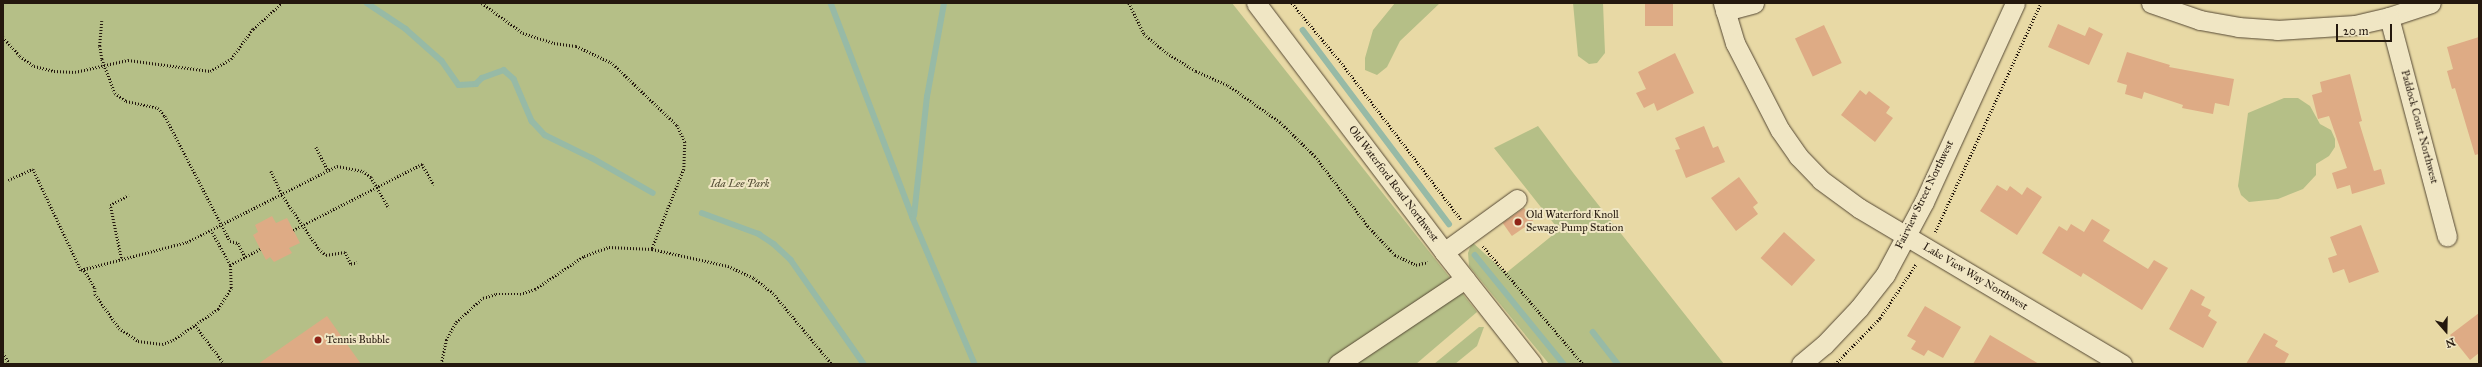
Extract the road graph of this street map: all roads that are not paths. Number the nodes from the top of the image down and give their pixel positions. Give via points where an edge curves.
1 (1256, 3) edge
2 (1754, 3) edge
3 (2015, 3) edge
4 (2151, 3) edge
5 (2431, 3) edge
6 (1724, 7) edge
7 (2389, 18) junction
8 (1517, 198) dead end
9 (1907, 236) junction
10 (2447, 236) dead end
11 (1444, 252) junction
12 (1465, 279) junction
13 (1338, 364) edge
14 (1532, 364) edge
15 (1801, 364) edge
16 (2122, 364) edge

1 - 11 street, Old Waterford Road Northwest
2 - 6 street
3 - 9 street, Fairview Street Northwest
4 - 7 street via 2200,20 2238,27 2277,30 2316,30
5 - 7 street
6 - 9 street, Lake View Way Northwest via 1735,43 1780,130 1798,156 1821,180 1844,198
7 - 10 street, Paddock Court Northwest
8 - 11 street
9 - 15 street, Fairview Street Northwest via 1885,275 1859,308 1824,345
9 - 16 street, Lake View Way Northwest
11 - 12 street, Old Waterford Road Northwest
12 - 13 street
12 - 14 street, Old Waterford Road Northwest

